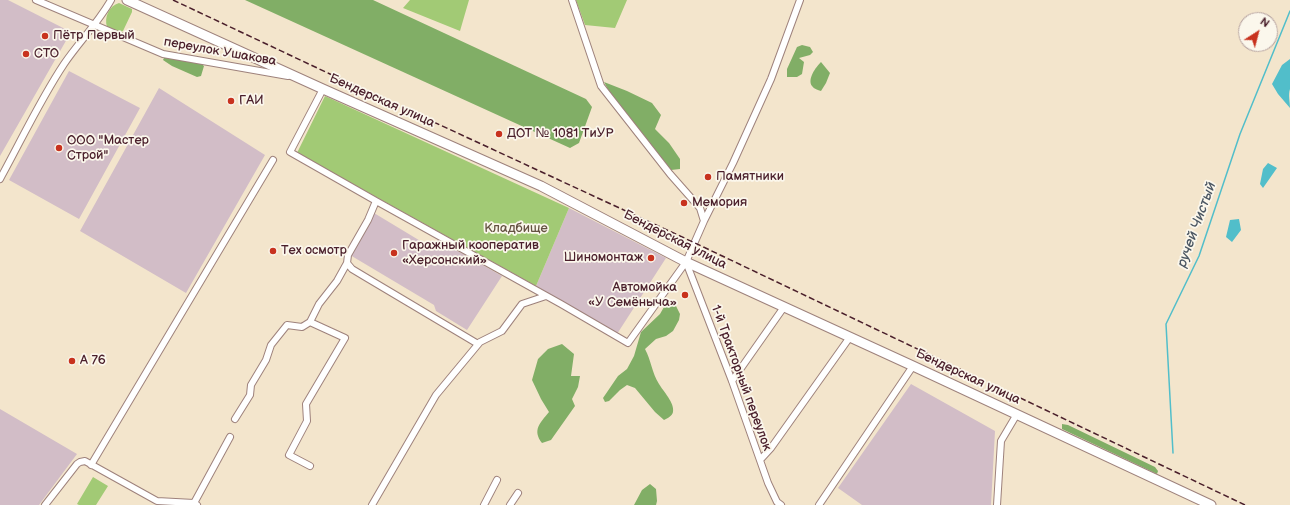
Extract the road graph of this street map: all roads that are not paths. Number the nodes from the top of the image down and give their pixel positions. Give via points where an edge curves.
1 (36, 0) edge
2 (111, 0) edge
3 (128, 0) edge
4 (572, 0) edge
5 (800, 0) edge
6 (94, 26) junction
7 (298, 77) junction
8 (323, 90) junction
9 (273, 160) dead end
10 (0, 180) edge
11 (376, 201) junction
12 (704, 221) junction
13 (686, 262) junction
14 (347, 263) junction
15 (546, 296) junction
16 (784, 307) junction
17 (310, 322) junction
18 (850, 337) junction
19 (478, 344) junction
20 (913, 366) junction
21 (732, 381) junction
22 (1017, 414) junction
23 (235, 419) dead end
24 (230, 437) dead end
25 (760, 460) junction
26 (91, 465) junction
27 (310, 466) dead end
28 (497, 480) dead end
29 (518, 493) dead end
30 (779, 503) edge
31 (195, 504) edge
32 (45, 505) edge
33 (372, 505) edge
34 (484, 505) edge
35 (510, 505) edge
36 (819, 505) edge
37 (997, 505) edge
38 (1211, 505) edge

1 - 6 street, переулок Ушакова
2 - 6 street
3 - 7 main road, Бендерская улица
4 - 12 street via 601,86 700,208
5 - 12 street via 771,78
6 - 7 street, переулок Ушакова via 163,54
6 - 10 street via 53,81
7 - 8 main road, Бендерская улица
8 - 11 street via 290,152
8 - 13 main road, Бендерская улица via 541,186
9 - 26 street
11 - 14 street via 348,255
11 - 15 street
12 - 13 street
13 - 15 street via 628,343
13 - 16 main road, Бендерская улица
13 - 21 street, 1-й Тракторный переулок
14 - 17 street
14 - 19 street via 366,278
15 - 19 street via 522,304 502,331
16 - 18 main road, Бендерская улица
16 - 21 street
17 - 23 street via 302,327 287,325 271,345 266,360 251,385 250,395
17 - 27 street via 345,338 306,404 307,421 289,455
18 - 20 main road, Бендерская улица
18 - 25 street
19 - 33 street via 436,395
20 - 22 main road, Бендерская улица
20 - 36 street
21 - 25 street, 1-й Тракторный переулок
22 - 37 street via 1002,441
22 - 38 main road, Бендерская улица
24 - 31 street
25 - 30 street, 1-й Тракторный переулок via 768,484
26 - 31 street via 158,501
26 - 32 street via 85,461 77,464
28 - 34 street
29 - 35 street

